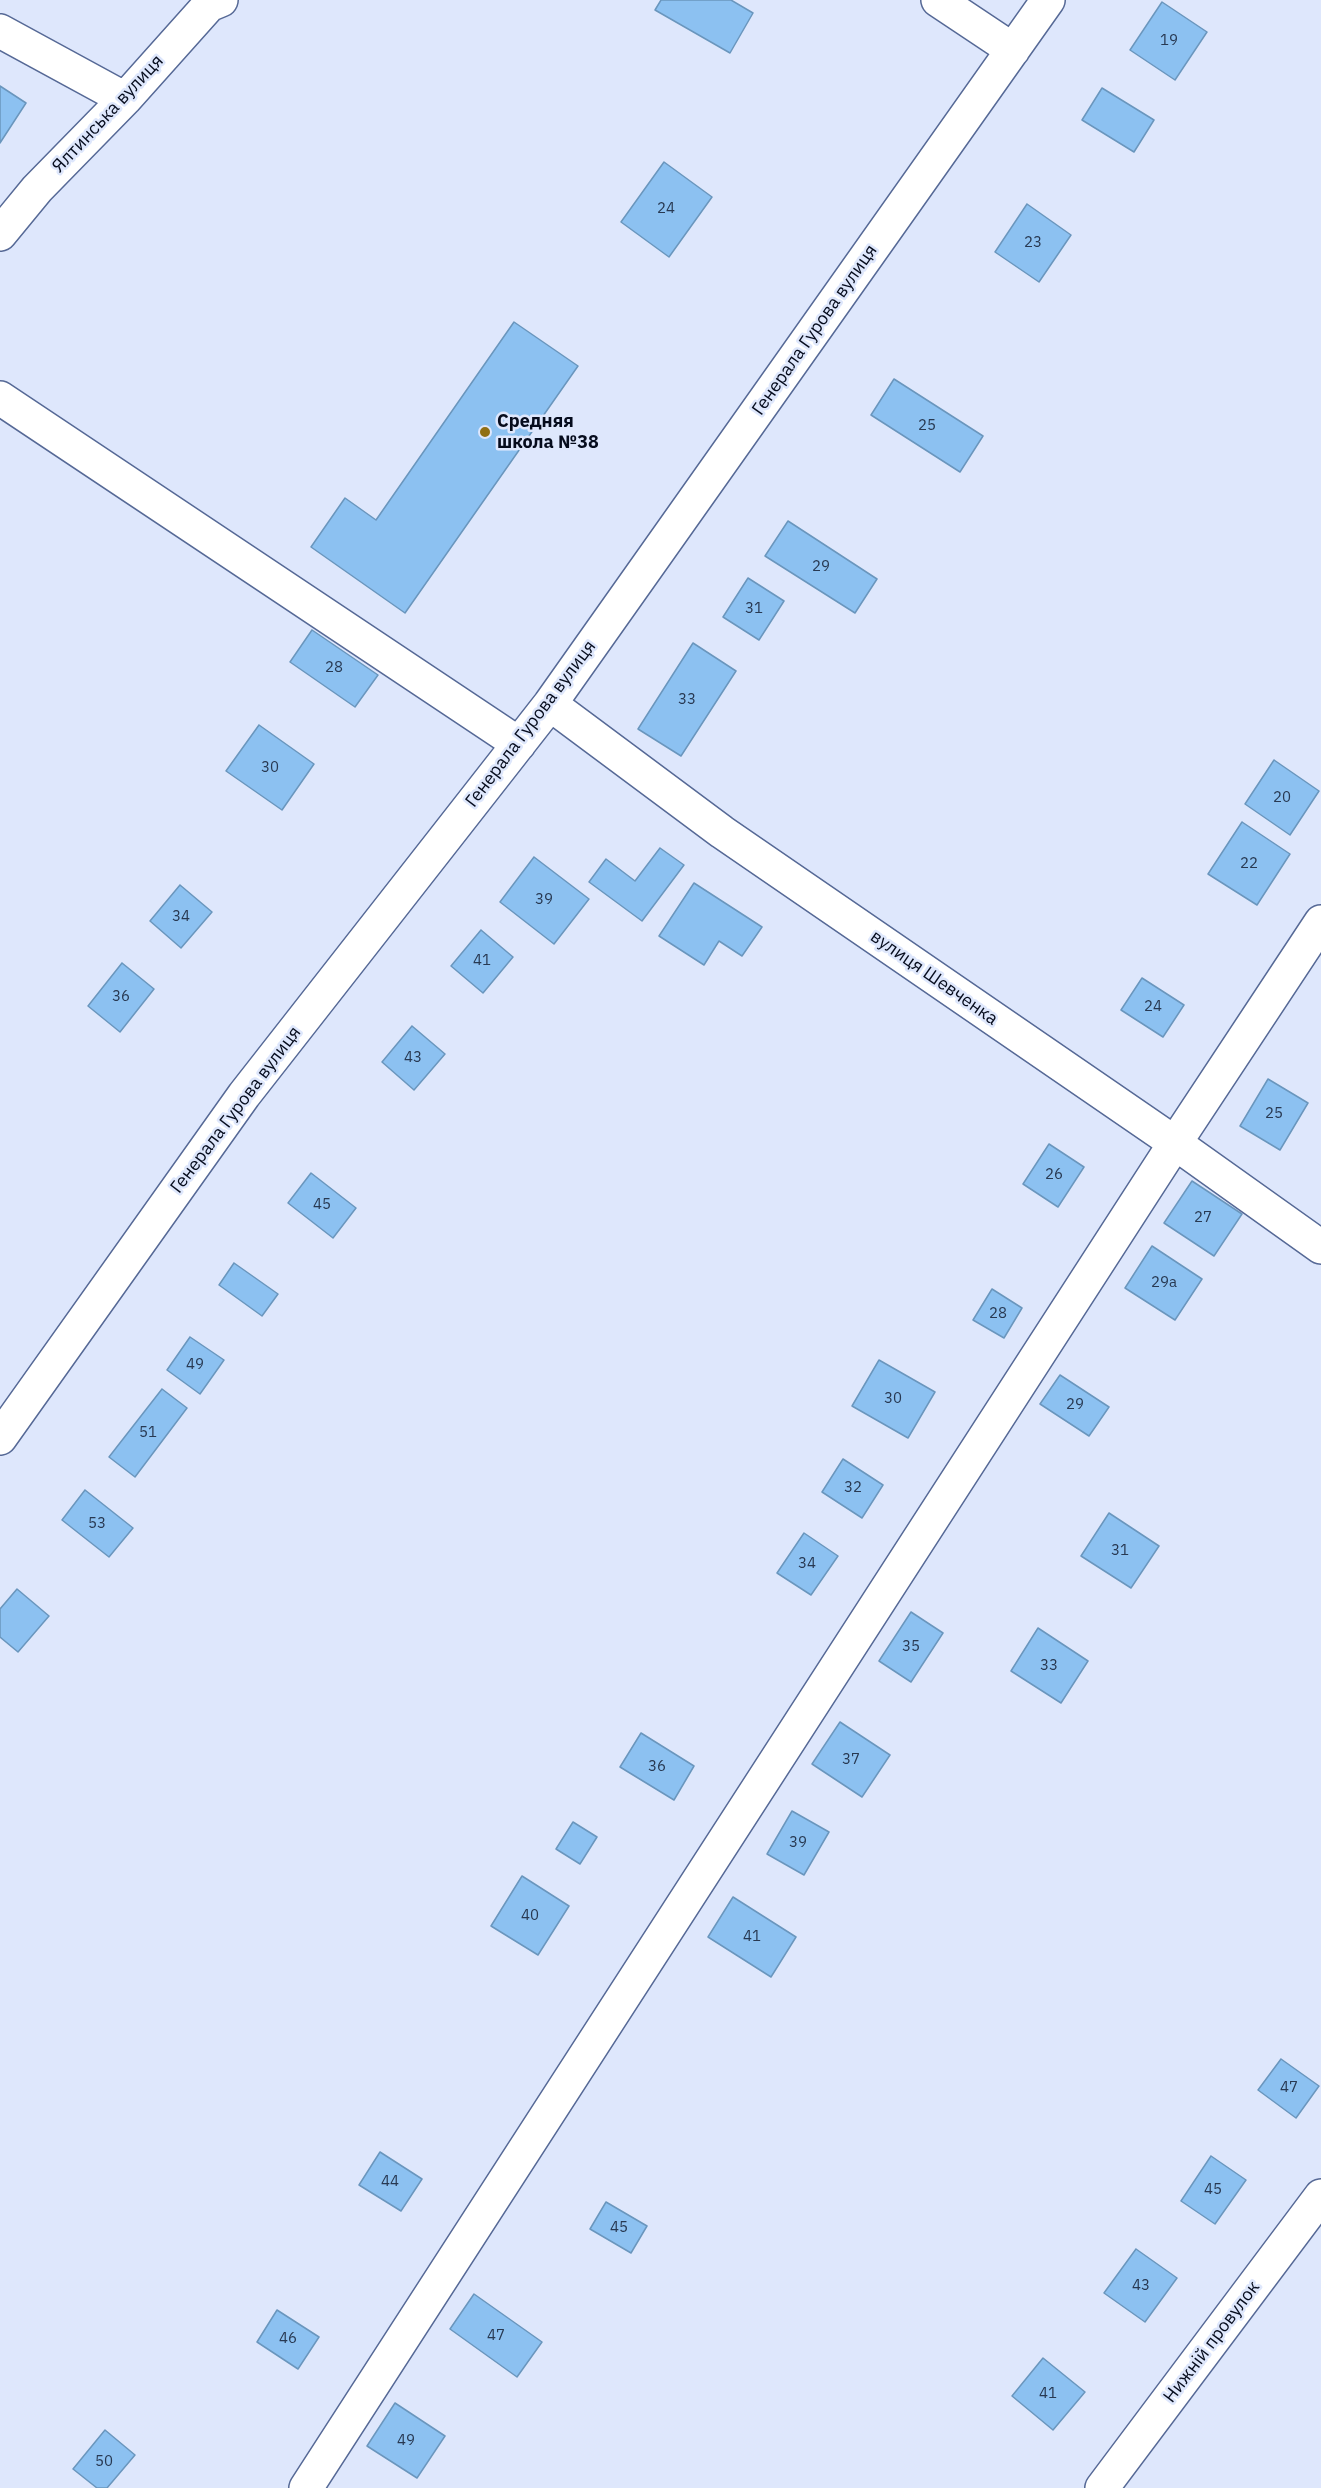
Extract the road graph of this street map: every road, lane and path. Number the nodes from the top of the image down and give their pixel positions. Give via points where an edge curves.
1 (221, 0) edge
2 (938, 0) edge
3 (1048, 0) edge
4 (0, 31) edge
5 (1013, 50) junction
6 (125, 99) junction
7 (0, 234) edge
8 (0, 398) edge
9 (550, 704) junction
10 (519, 744) junction
11 (1321, 922) edge
12 (1175, 1143) junction
13 (1321, 1247) edge
14 (0, 1438) edge
15 (1321, 2196) edge
16 (306, 2488) edge
17 (1102, 2488) edge

1 - 6 street, Ялтинська вулиця via 209,5
2 - 5 street
3 - 5 street, Генерала Гурова вулиця
4 - 6 street
5 - 9 street, Генерала Гурова вулиця
6 - 7 street, Ялтинська вулиця via 37,189
8 - 10 street
9 - 10 street, Генерала Гурова вулиця
9 - 12 street, вулиця Шевченка via 722,832
10 - 14 street, Генерала Гурова вулиця via 244,1095
11 - 12 street
12 - 13 street, вулиця Шевченка
12 - 16 street
15 - 17 street, Нижній провулок

